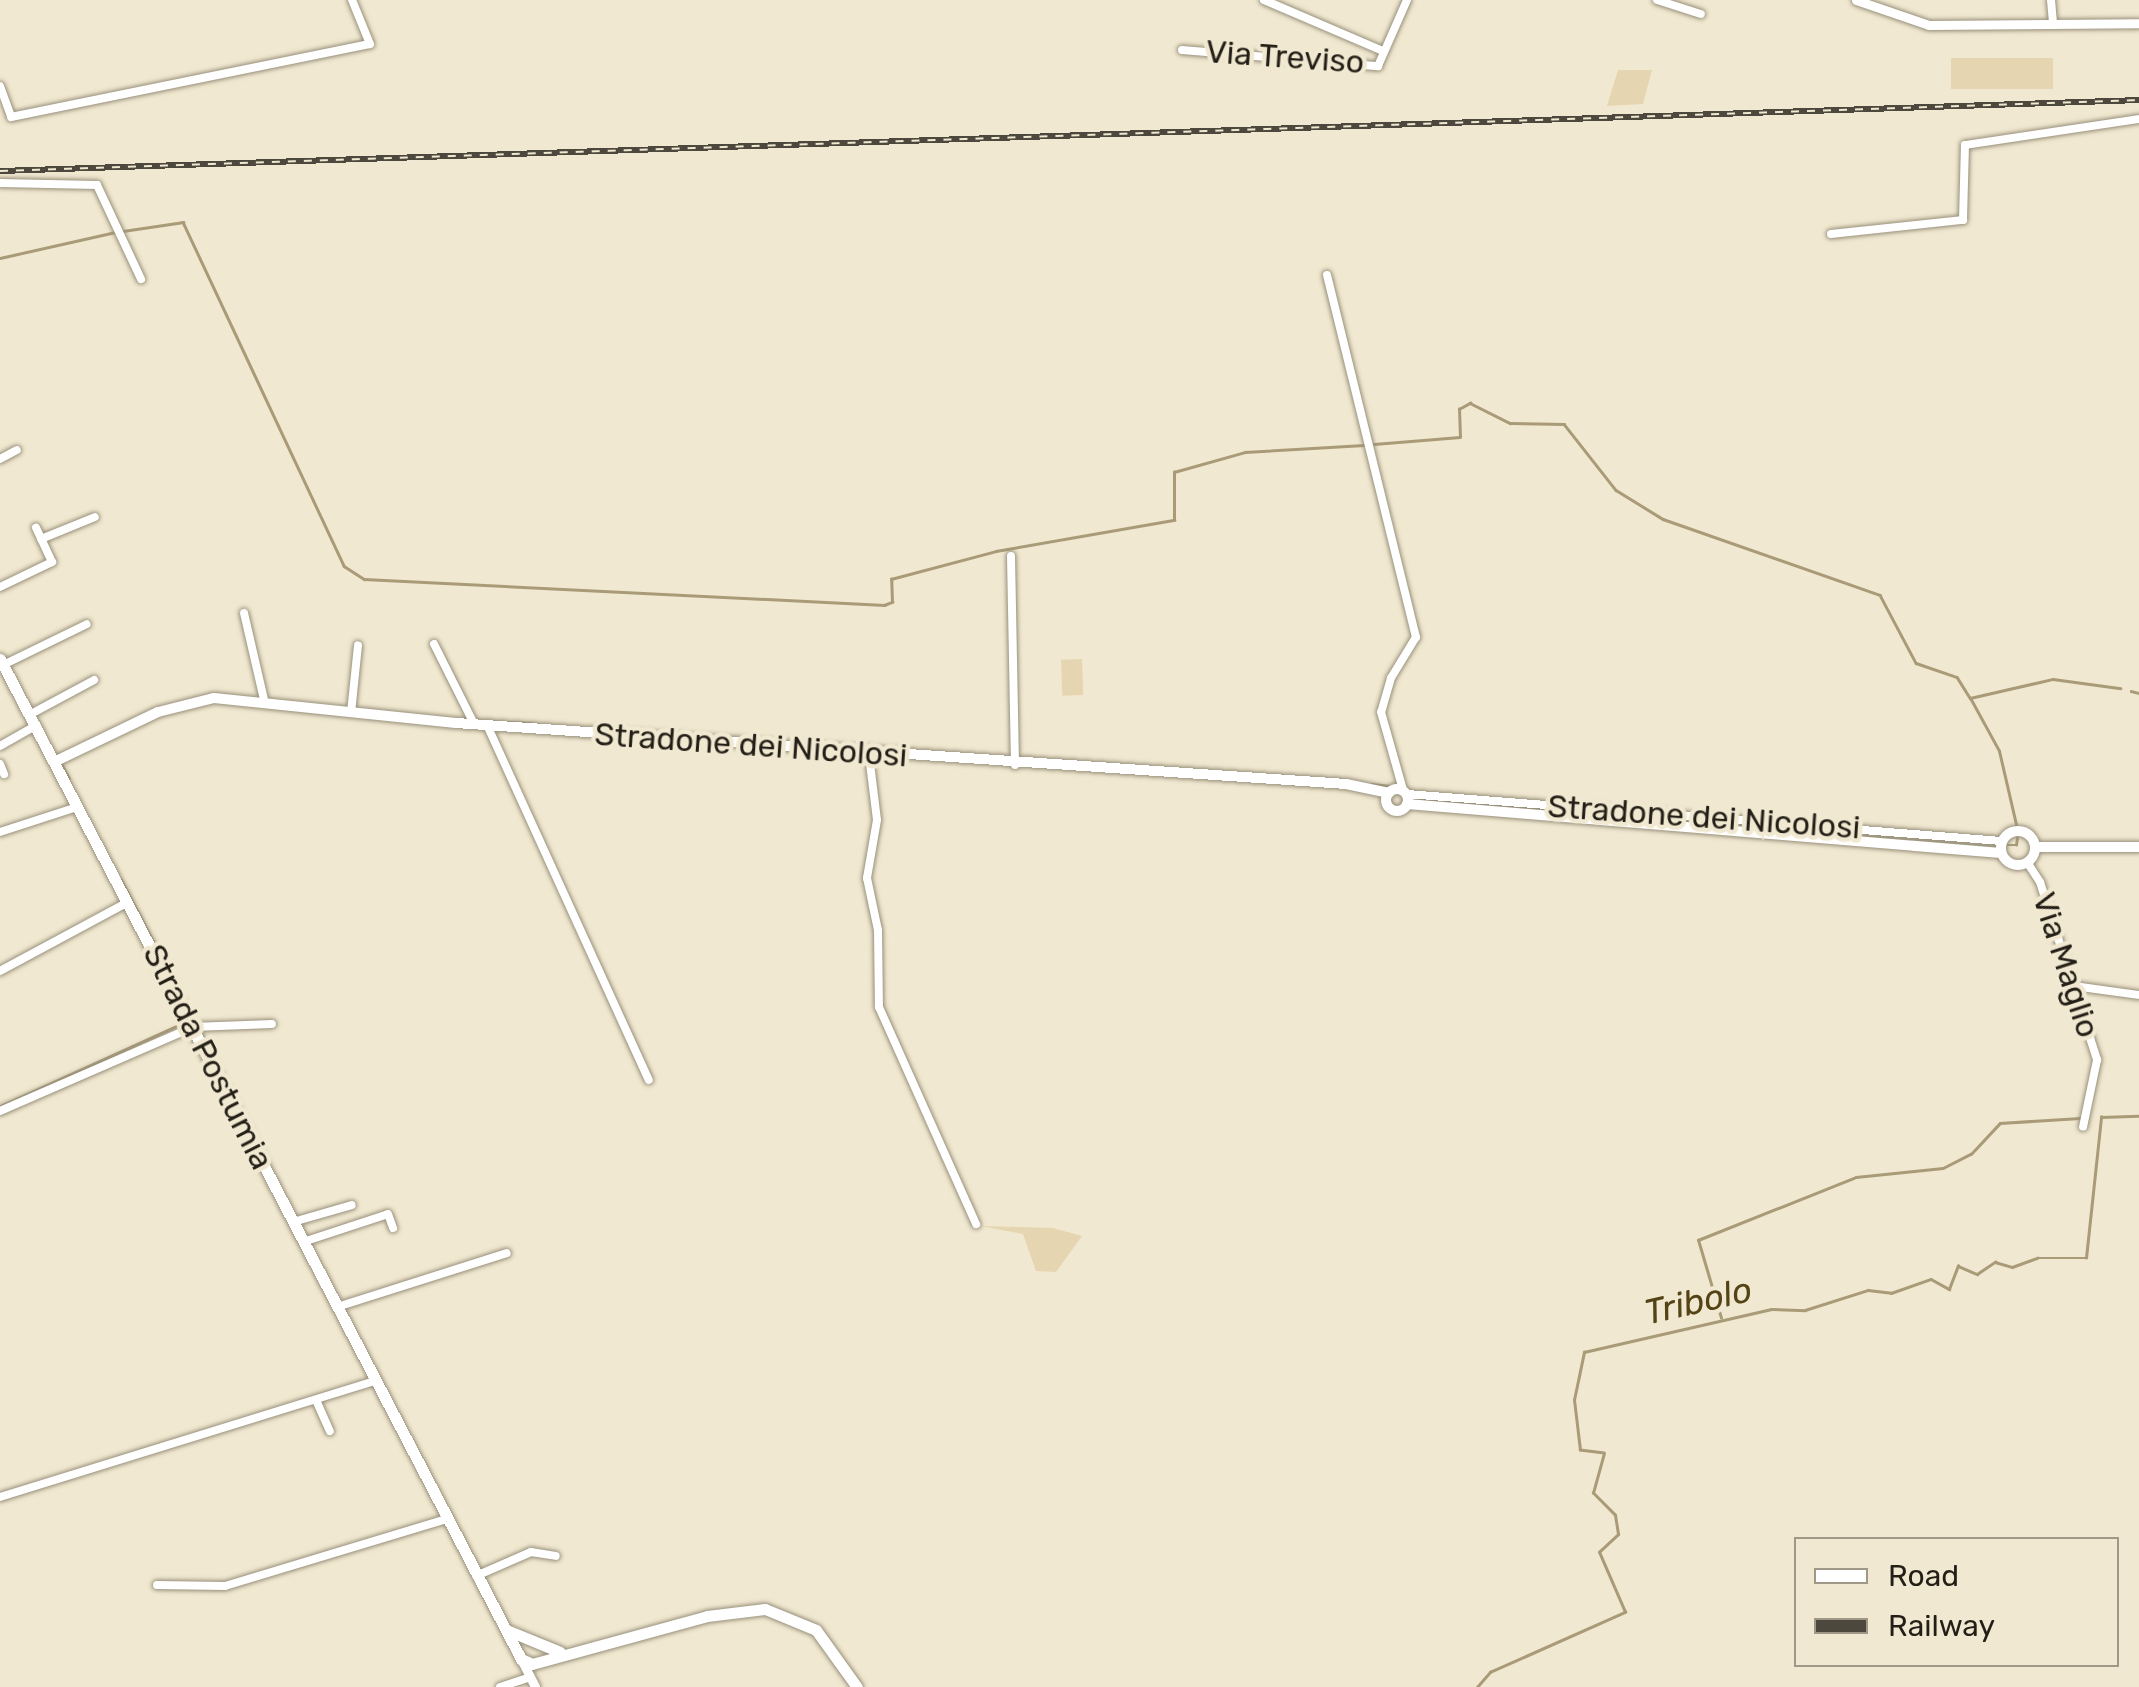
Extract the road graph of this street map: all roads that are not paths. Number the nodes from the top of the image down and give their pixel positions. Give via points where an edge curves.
1 (352, 0) edge
2 (1408, 0) edge
3 (1658, 0) edge
4 (1856, 0) edge
5 (2051, 0) edge
6 (1267, 1) edge
7 (1701, 14) dead end
8 (2139, 23) edge
9 (2053, 24) junction
10 (1182, 50) dead end
11 (1383, 51) junction
12 (0, 86) edge
13 (2139, 118) edge
14 (0, 182) edge
15 (1831, 234) dead end
16 (1327, 275) dead end
17 (141, 279) dead end
18 (17, 450) dead end
19 (0, 459) edge
20 (95, 517) dead end
21 (36, 528) dead end
22 (42, 539) junction
23 (1011, 556) dead end
24 (0, 587) edge
25 (244, 613) dead end
26 (86, 624) dead end
27 (434, 644) dead end
28 (358, 645) dead end
29 (2, 662) edge
30 (94, 680) dead end
31 (13, 684) junction
32 (0, 690) edge
33 (265, 704) junction
34 (352, 713) junction
35 (32, 720) junction
36 (474, 724) junction
37 (487, 725) junction
38 (0, 746) edge
39 (868, 755) junction
40 (54, 762) junction
41 (1015, 765) junction
42 (1389, 793) junction
43 (1406, 796) junction
44 (77, 807) junction
45 (0, 832) edge
46 (2001, 847) junction
47 (2035, 847) junction
48 (2139, 847) edge
49 (2027, 862) junction
50 (128, 902) junction
51 (0, 971) edge
52 (2074, 986) junction
53 (2139, 996) edge
54 (272, 1024) dead end
55 (193, 1027) junction
56 (649, 1080) dead end
57 (0, 1111) edge
58 (2083, 1127) dead end
59 (352, 1205) dead end
60 (293, 1222) junction
61 (976, 1224) dead end
62 (394, 1228) dead end
63 (304, 1242) junction
64 (507, 1253) dead end
65 (336, 1307) junction
66 (375, 1380) junction
67 (316, 1400) junction
68 (330, 1431) dead end
69 (0, 1497) edge
70 (447, 1520) junction
71 (556, 1556) dead end
72 (476, 1576) junction
73 (157, 1584) dead end
74 (505, 1629) junction
75 (535, 1642) junction
76 (564, 1652) junction
77 (520, 1656) junction
78 (537, 1661) junction
79 (532, 1681) edge
80 (500, 1687) edge
81 (857, 1687) edge

1 - 12 street via 370,44 12,116
2 - 11 street, Via Treviso
3 - 7 street
4 - 9 street via 1929,25
5 - 9 street
6 - 11 street
8 - 9 street
10 - 11 street, Via Treviso via 1378,66
13 - 15 street via 1964,145 1963,220
14 - 17 street via 96,185
16 - 43 street via 1416,637 1391,678 1381,712
18 - 19 street
20 - 22 street
21 - 22 street
22 - 24 street via 52,562
23 - 41 street
25 - 33 street
26 - 29 street
27 - 36 street
28 - 34 street
29 - 31 main road, Strada Postumia
30 - 35 street
31 - 32 street
31 - 35 main road, Strada Postumia
33 - 34 main road, Stradone dei Nicolosi
33 - 40 main road, Stradone dei Nicolosi via 197,699
34 - 36 main road, Stradone dei Nicolosi
35 - 38 street
35 - 40 main road, Strada Postumia
36 - 37 main road, Stradone dei Nicolosi
37 - 39 main road, Stradone dei Nicolosi
37 - 56 street
39 - 41 main road, Stradone dei Nicolosi
39 - 61 street via 877,820 867,878 878,930 880,1007
40 - 44 main road, Strada Postumia
41 - 42 main road, Stradone dei Nicolosi via 1346,784
42 - 43 main road, Stradone dei Nicolosi
42 - 43 main road, Stradone dei Nicolosi via 1392,809
43 - 46 main road, Stradone dei Nicolosi
44 - 45 street
44 - 50 main road, Strada Postumia
46 - 47 main road, Stradone dei Nicolosi via 2022,830
46 - 49 main road, Stradone dei Nicolosi via 2012,864
47 - 48 main road
47 - 49 main road
49 - 52 street, Via Maglio
50 - 51 street
50 - 55 main road, Strada Postumia
52 - 53 street
52 - 58 street, Via Maglio via 2098,1063
54 - 55 street
55 - 57 street
55 - 60 main road, Strada Postumia
59 - 60 street
60 - 63 main road, Strada Postumia
62 - 63 street via 388,1214
63 - 65 main road, Strada Postumia
64 - 65 street
65 - 66 main road, Strada Postumia
66 - 67 street
66 - 70 main road, Strada Postumia
67 - 68 street
67 - 69 street
70 - 72 main road, Strada Postumia
70 - 73 street via 225,1586
71 - 72 street via 531,1552
72 - 74 main road, Strada Postumia
74 - 75 main road
74 - 77 main road, Strada Postumia
75 - 76 main road
75 - 77 main road
75 - 78 main road
76 - 78 main road
76 - 81 main road via 731,1610 766,1608 816,1630
77 - 78 main road
77 - 79 street, Strada Postumia
78 - 79 street
79 - 80 street

